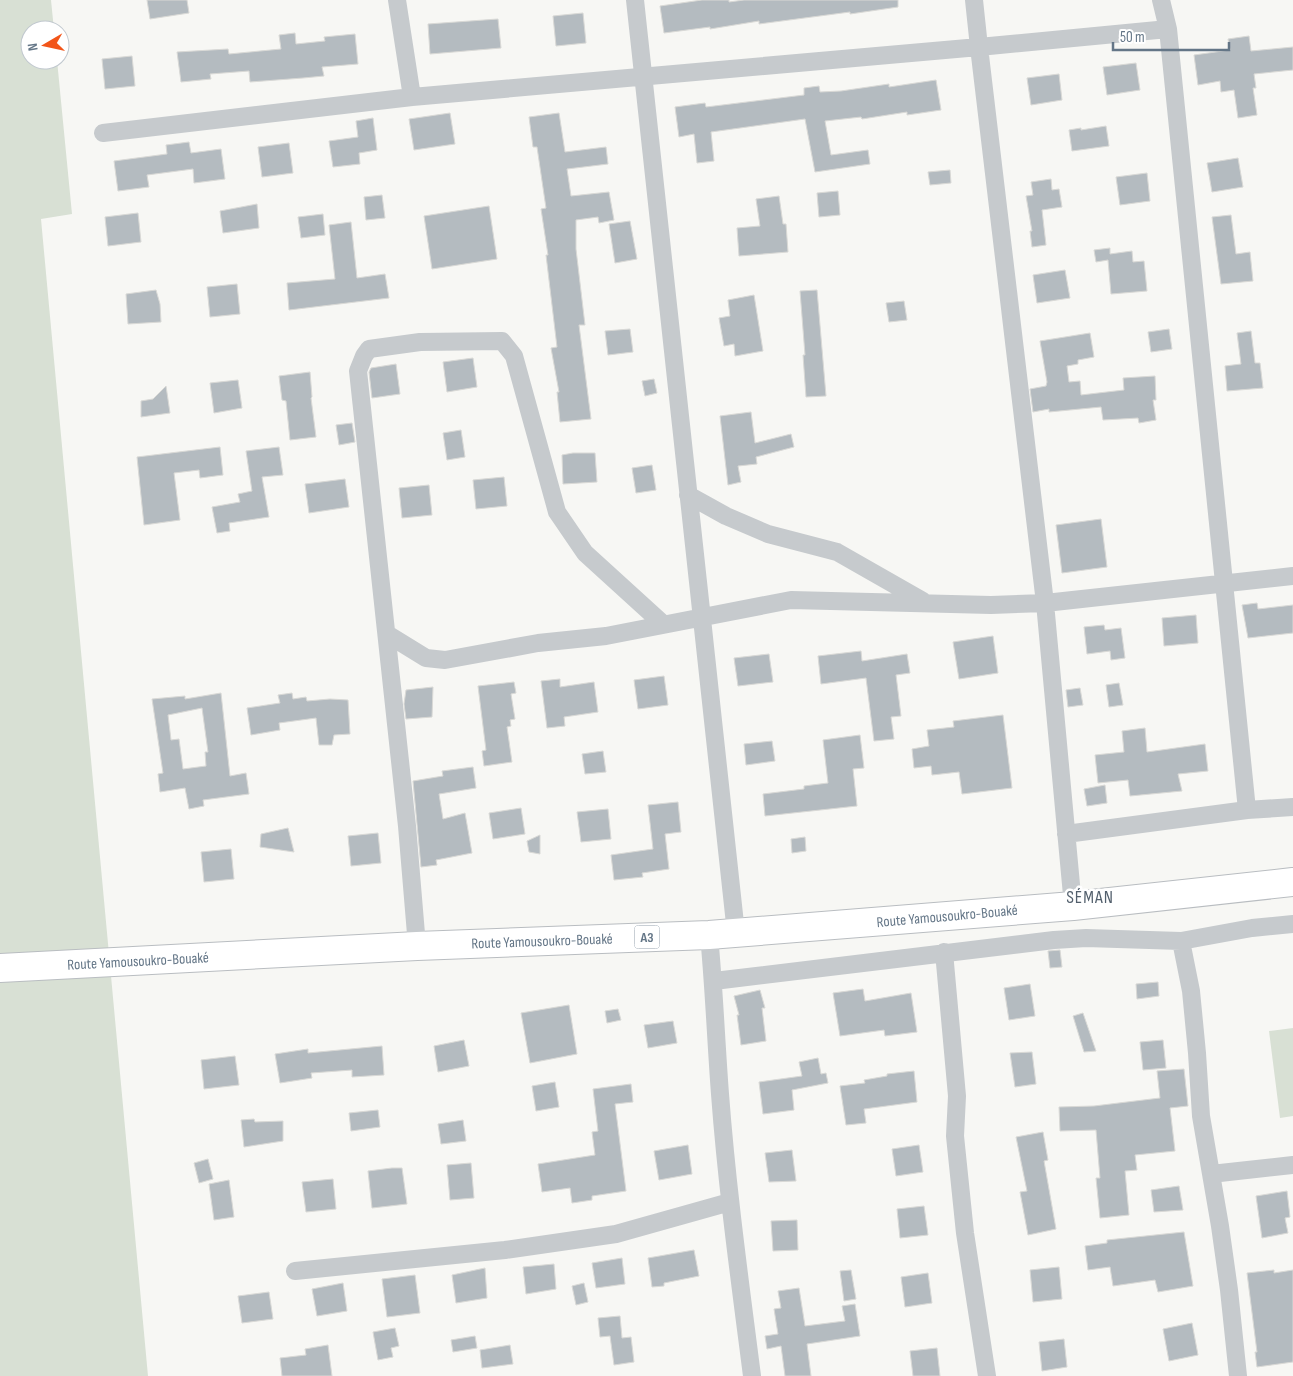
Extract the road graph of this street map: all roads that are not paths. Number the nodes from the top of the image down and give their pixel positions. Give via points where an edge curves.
1 (397, 0) edge
2 (635, 0) edge
3 (974, 0) edge
4 (1162, 0) edge
5 (1168, 29) junction
6 (978, 47) junction
7 (643, 76) junction
8 (412, 97) junction
9 (103, 133) dead end
10 (688, 495) junction
11 (1293, 576) edge
12 (1224, 582) junction
13 (925, 603) junction
14 (1045, 604) junction
15 (701, 618) junction
16 (663, 624) junction
17 (387, 634) junction
18 (1293, 807) edge
19 (1248, 810) junction
20 (1066, 834) junction
21 (1293, 882) edge
22 (1074, 906) junction
23 (1293, 924) edge
24 (736, 932) junction
25 (709, 935) junction
26 (1181, 941) junction
27 (416, 946) junction
28 (944, 952) junction
29 (0, 968) edge
30 (714, 981) junction
31 (1293, 1165) edge
32 (1211, 1174) junction
33 (730, 1202) junction
34 (295, 1271) dead end
35 (752, 1376) edge
36 (988, 1376) edge
37 (1238, 1376) edge

1 - 8 street
2 - 7 street
3 - 6 street
4 - 5 street
5 - 6 street
5 - 12 street
6 - 7 street
6 - 14 street
7 - 8 street
7 - 10 street
8 - 9 street
10 - 13 street via 768,534 837,552
10 - 15 street
11 - 12 street
12 - 14 street
12 - 19 street
13 - 14 street
13 - 15 street via 791,600
14 - 20 street
15 - 16 street
15 - 24 street
16 - 17 street via 606,636 538,643 445,660 426,658
16 - 17 street via 585,553 557,512 514,356 502,341 420,342 369,349 358,371
17 - 27 street
18 - 19 street
19 - 20 street
20 - 22 street
21 - 22 main road, Route Yamousoukro-Bouaké / A3
22 - 24 main road, Route Yamousoukro-Bouaké / A3
23 - 26 street
24 - 25 main road, Route Yamousoukro-Bouaké / A3
25 - 27 main road, Route Yamousoukro-Bouaké / A3
25 - 30 street
26 - 28 street via 1086,938
26 - 32 street via 1191,991 1201,1116
27 - 29 main road, Route Yamousoukro-Bouaké / A3
28 - 30 street
28 - 36 street via 957,1096 955,1136 965,1233
30 - 33 street
31 - 32 street
32 - 37 street via 1228,1281
33 - 34 street via 616,1234 505,1250
33 - 35 street

